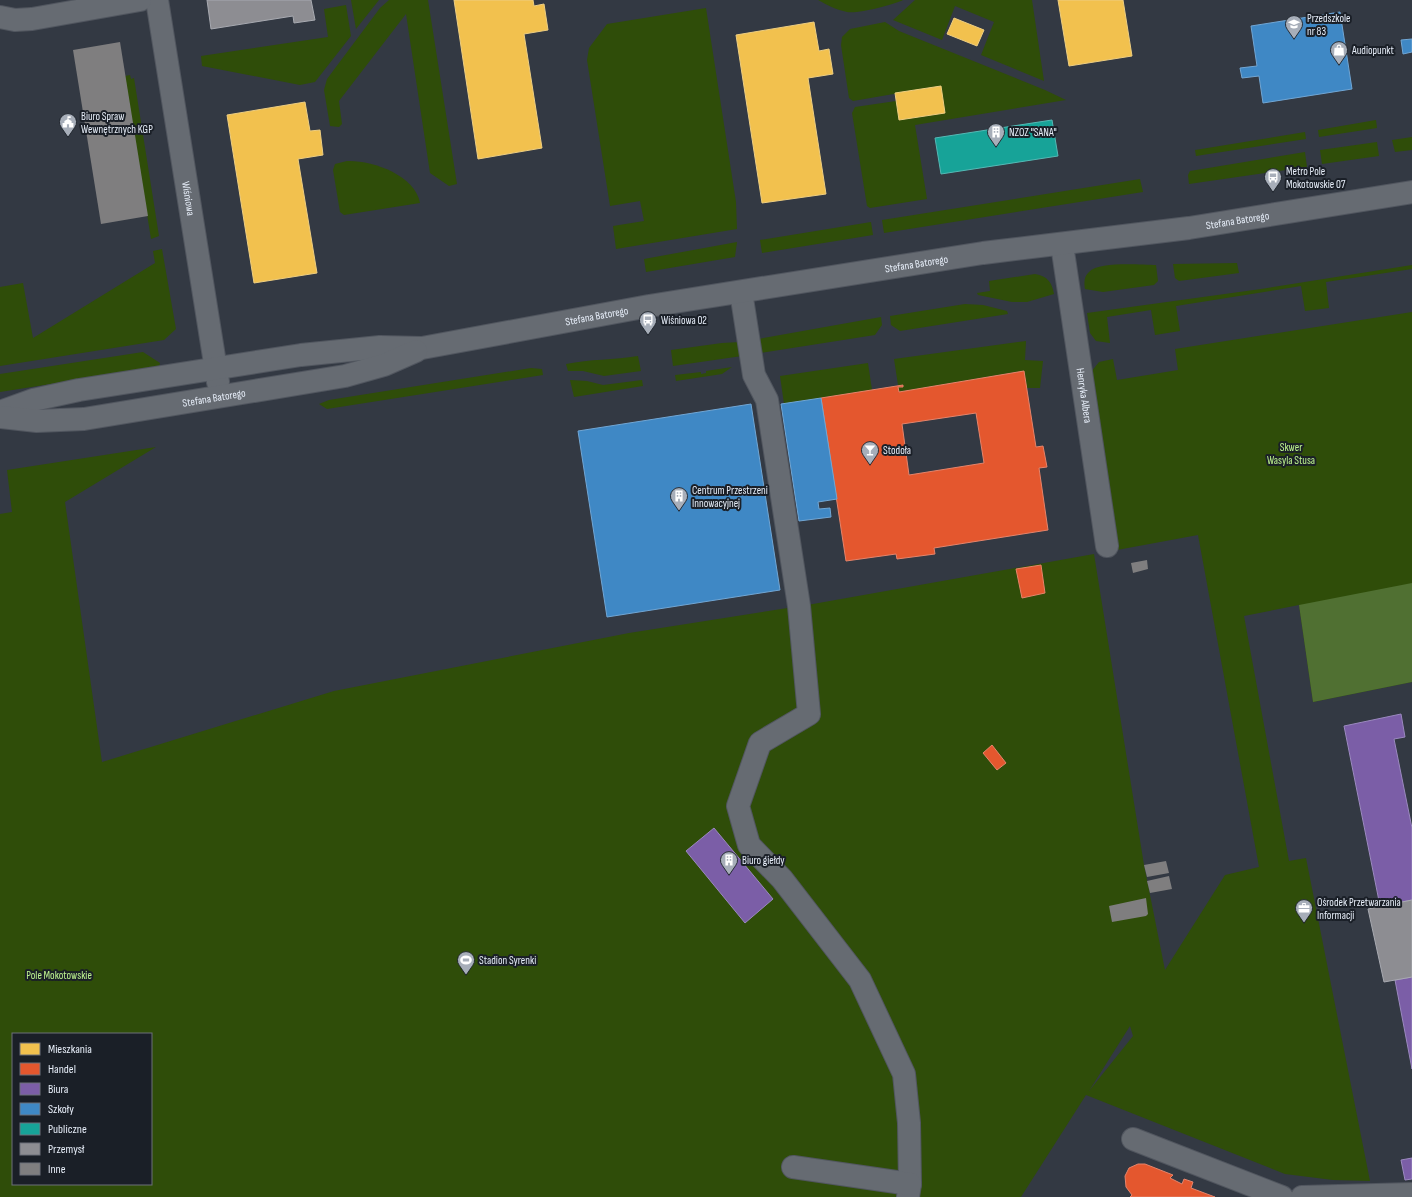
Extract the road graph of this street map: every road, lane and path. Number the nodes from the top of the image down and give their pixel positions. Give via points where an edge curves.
1 (140, 0) edge
2 (157, 0) edge
3 (0, 17) edge
4 (1412, 192) edge
5 (1062, 245) junction
6 (741, 292) junction
7 (422, 348) junction
8 (215, 368) junction
9 (220, 396) junction
10 (0, 412) edge
11 (0, 417) edge
12 (1107, 546) dead end
13 (1133, 1139) dead end
14 (793, 1167) dead end
15 (909, 1190) edge
16 (1412, 1194) edge
17 (1282, 1197) edge
18 (1302, 1197) edge

1 - 3 street via 32,20
2 - 8 street, Wiśniowa
4 - 5 street, Stefana Batorego via 1189,228
5 - 6 street, Stefana Batorego via 983,253
5 - 12 street, Henryka Albera
6 - 7 street, Stefana Batorego via 552,323
6 - 15 street via 754,375 767,400 799,606 809,714 760,743 738,806 749,845 782,879 860,980 904,1074 910,1123
7 - 8 street, Stefana Batorego via 337,350
7 - 9 street, Stefana Batorego via 384,365 345,376
8 - 9 street, Wiśniowa
8 - 10 street, Stefana Batorego via 79,390 33,400
9 - 11 street, Stefana Batorego via 84,419 37,421
13 - 17 street
14 - 15 street
16 - 18 street

